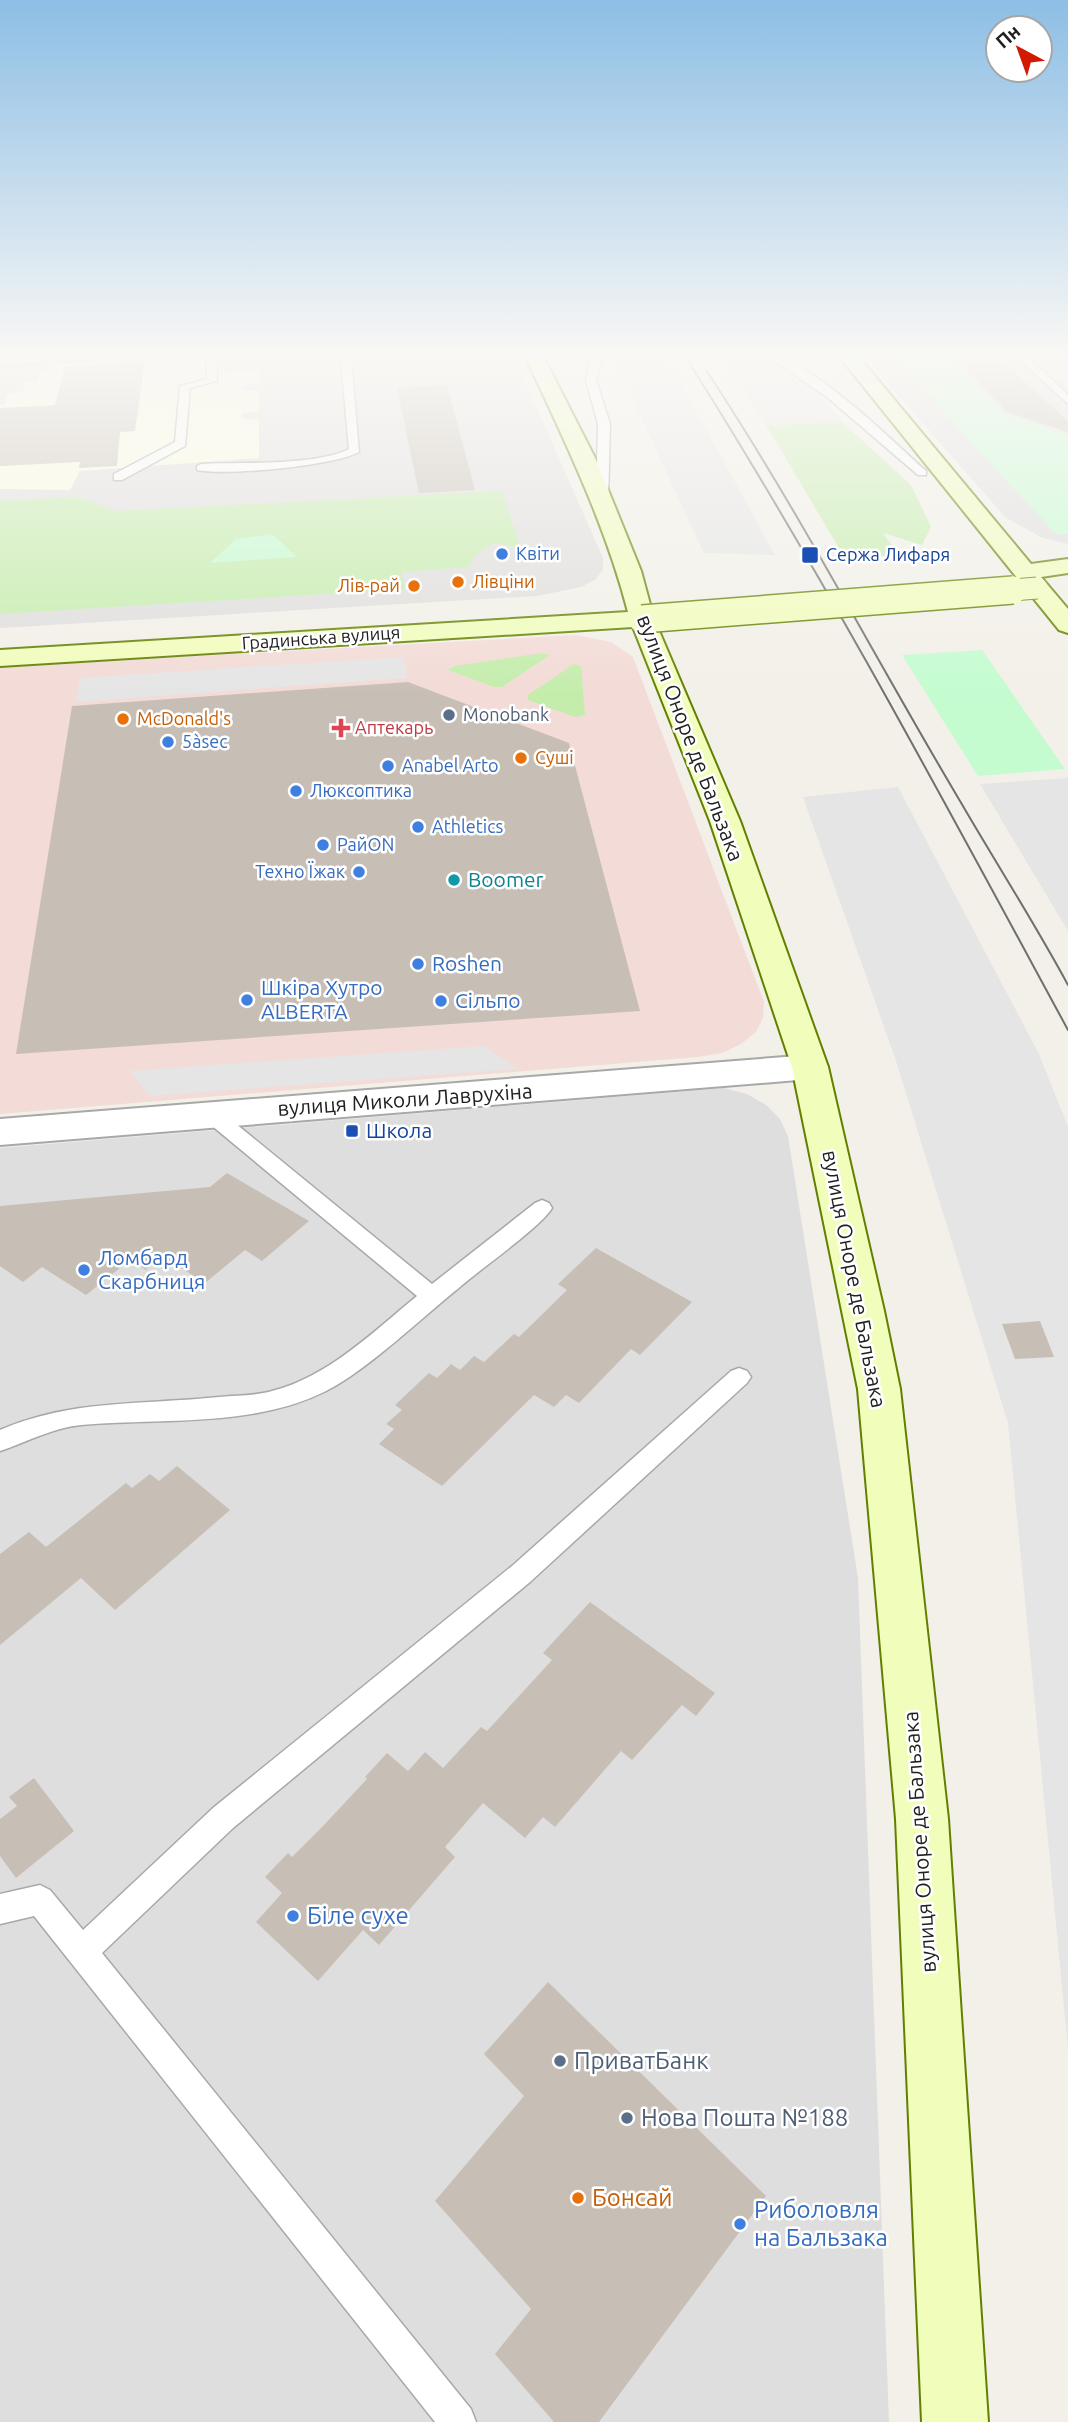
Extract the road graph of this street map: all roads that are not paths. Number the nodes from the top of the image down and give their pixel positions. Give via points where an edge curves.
1 (133, 469) edge
2 (589, 469) edge
3 (603, 469) edge
4 (918, 469) edge
5 (940, 469) edge
6 (922, 472) dead end
7 (118, 477) dead end
8 (602, 502) junction
9 (1068, 566) edge
10 (1030, 580) junction
11 (1068, 585) edge
12 (640, 609) junction
13 (1068, 625) edge
14 (0, 641) edge
15 (0, 658) edge
16 (810, 1067) junction
17 (212, 1115) junction
18 (0, 1132) edge
19 (542, 1208) dead end
20 (433, 1297) junction
21 (739, 1377) dead end
22 (0, 1441) edge
23 (0, 1909) edge
24 (82, 1951) junction
25 (458, 2422) edge
26 (955, 2422) edge

1 - 7 lane
2 - 8 street, вулиця Оноре де Бальзака
3 - 8 lane
4 - 6 lane
5 - 10 street
8 - 12 street, вулиця Оноре де Бальзака
9 - 10 street
10 - 11 street
10 - 12 street, bridge
10 - 13 street
12 - 14 street, Градинська вулиця
12 - 15 street, Градинська вулиця
12 - 16 street, вулиця Оноре де Бальзака via 725,821
16 - 17 street, вулиця Миколи Лаврухіна
16 - 26 street, вулиця Оноре де Бальзака via 879,1389 922,1819
17 - 18 street, вулиця Миколи Лаврухіна
17 - 20 lane
19 - 20 lane
20 - 22 lane via 327,1377 272,1402 79,1416 37,1424
21 - 24 lane via 521,1574 223,1818
23 - 24 lane via 40,1900
24 - 25 lane

